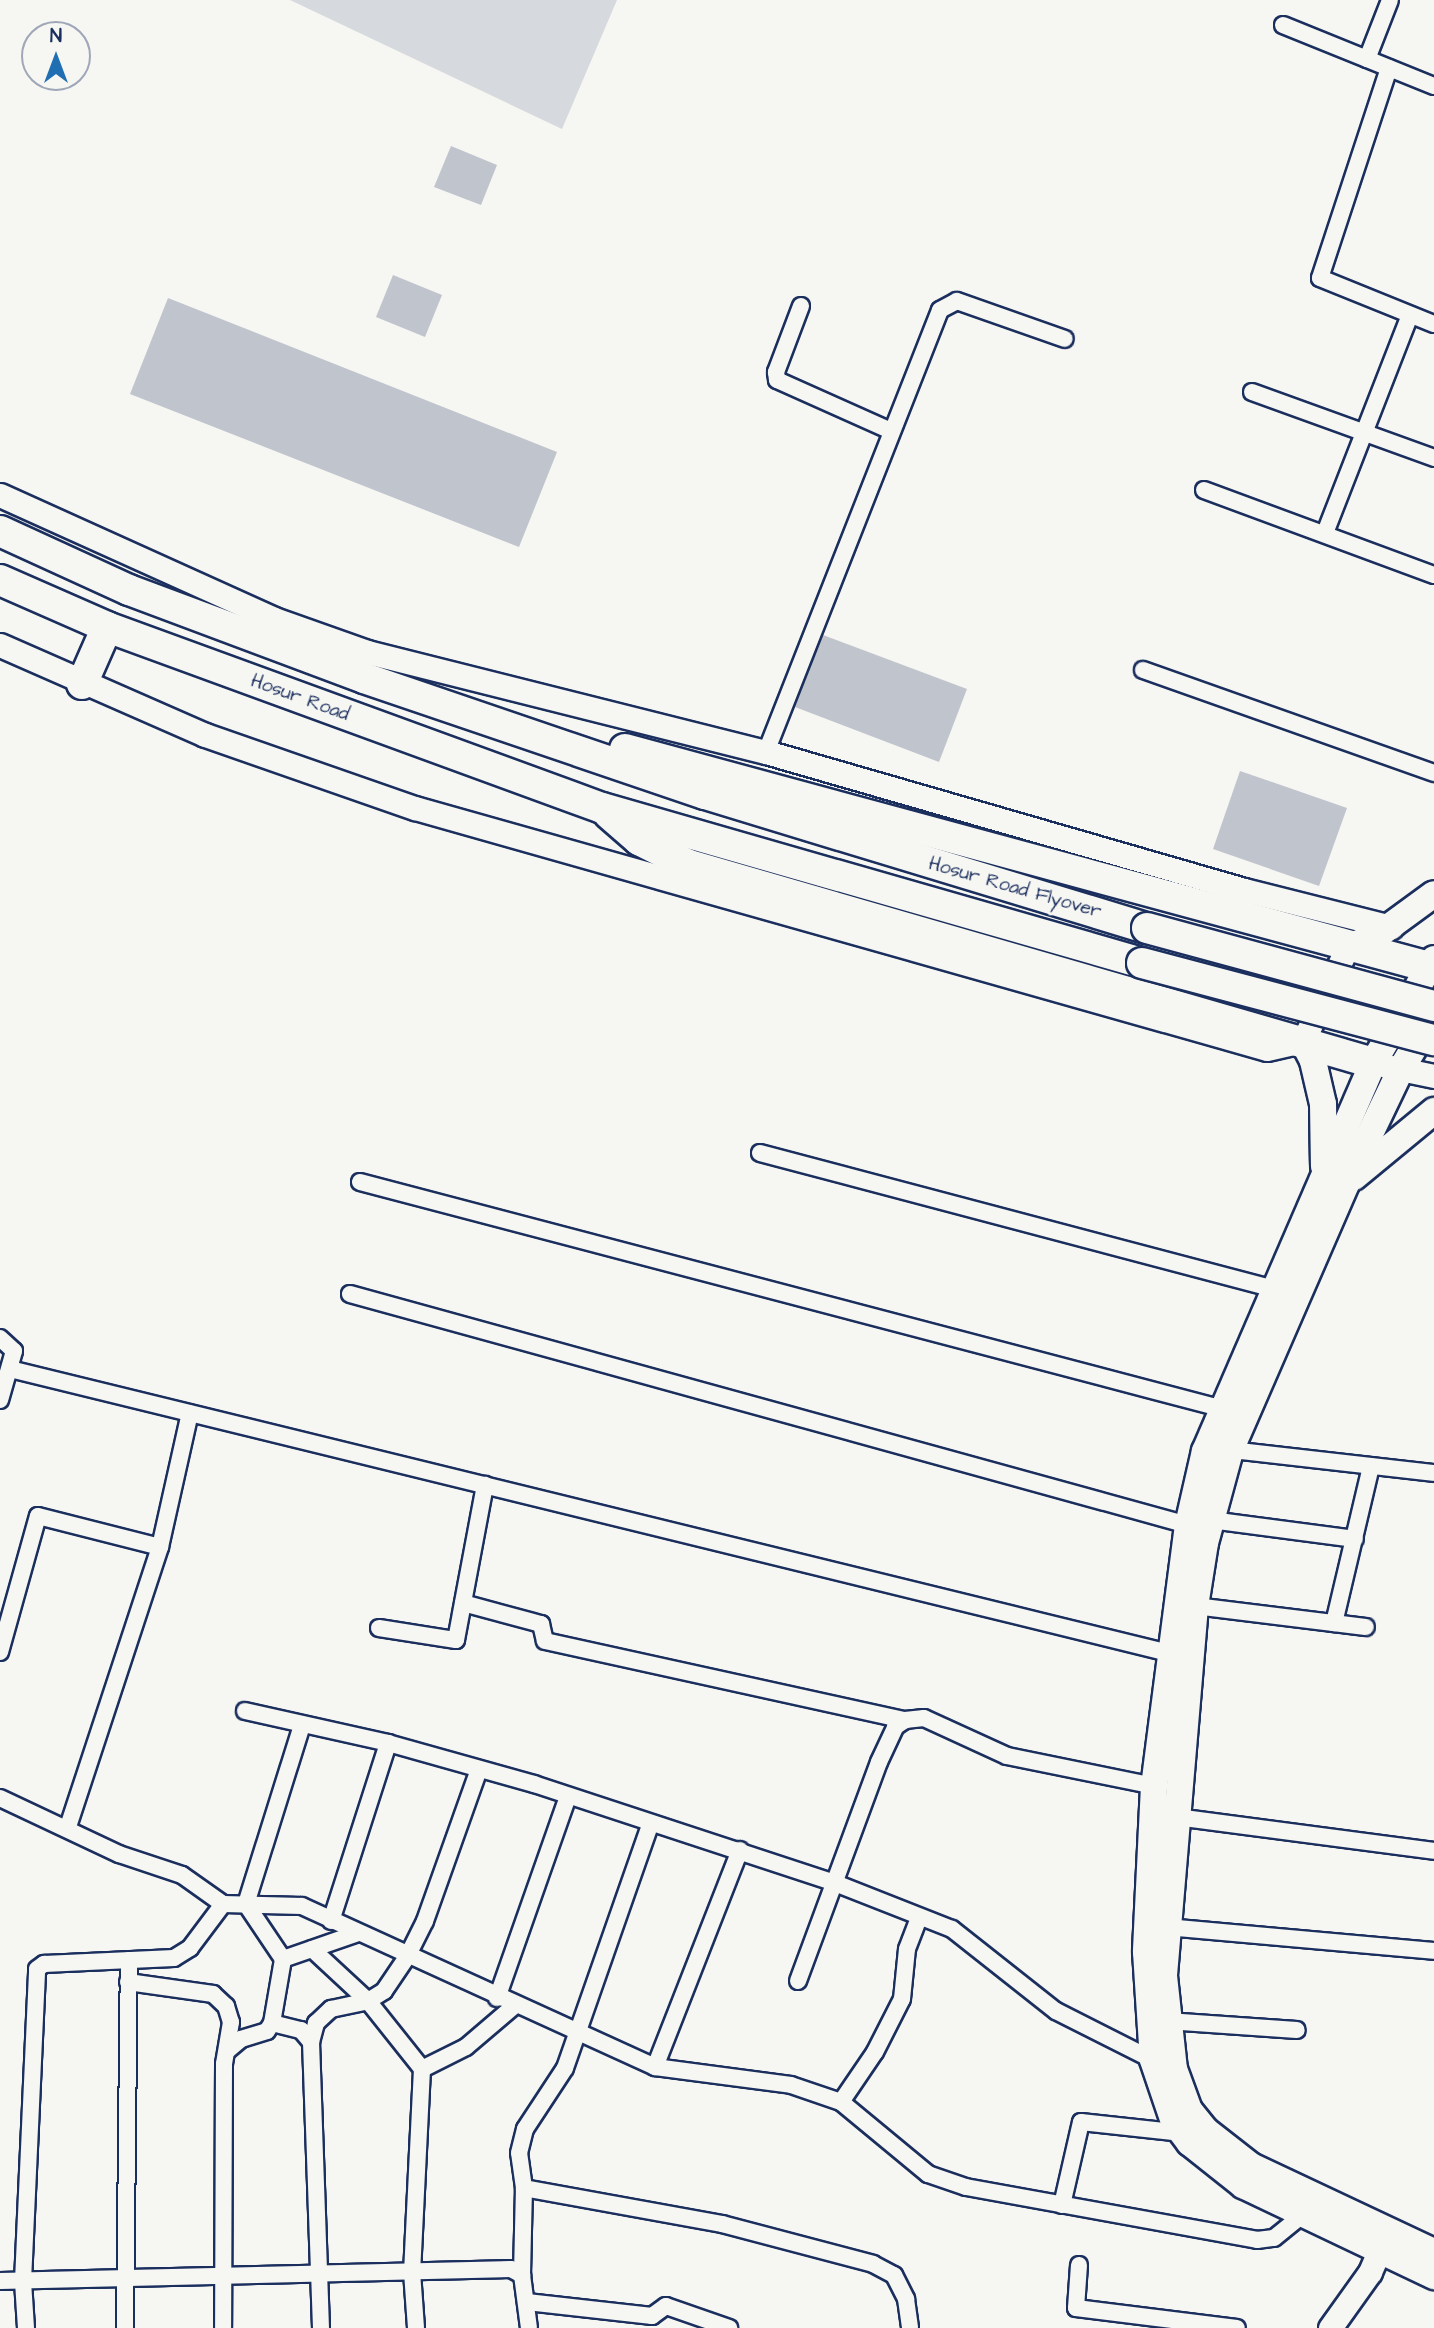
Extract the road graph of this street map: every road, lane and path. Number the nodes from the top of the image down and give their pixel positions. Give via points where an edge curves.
1 (1390, 0) edge
2 (1283, 25) dead end
3 (1367, 59) junction
4 (1389, 68) junction
5 (1434, 86) edge
6 (801, 306) dead end
7 (1410, 315) junction
8 (1434, 324) edge
9 (1065, 339) dead end
10 (1252, 391) dead end
11 (891, 431) junction
12 (1362, 431) junction
13 (1434, 458) edge
14 (1204, 490) dead end
15 (0, 495) edge
16 (0, 531) edge
17 (1325, 533) junction
18 (1434, 575) edge
19 (0, 580) edge
20 (107, 627) junction
21 (0, 645) edge
22 (1143, 670) dead end
23 (82, 684) junction
24 (766, 752) junction
25 (599, 759) junction
26 (1434, 774) edge
27 (602, 808) junction
28 (1434, 894) edge
29 (1241, 904) junction
30 (1391, 926) junction
31 (1347, 948) junction
32 (1432, 965) edge
33 (1434, 1006) edge
34 (1434, 1016) edge
35 (1434, 1040) edge
36 (1303, 1041) junction
37 (1387, 1066) junction
38 (1434, 1076) edge
39 (1434, 1111) edge
40 (760, 1153) dead end
41 (1335, 1179) junction
42 (360, 1182) dead end
43 (1278, 1290) junction
44 (350, 1294) dead end
45 (0, 1338) edge
46 (10, 1369) junction
47 (0, 1400) edge
48 (1234, 1412) junction
49 (190, 1413) junction
50 (1219, 1448) junction
51 (1371, 1466) junction
52 (1434, 1473) edge
53 (485, 1485) junction
54 (1200, 1522) junction
55 (1355, 1539) junction
56 (160, 1547) junction
57 (463, 1603) junction
58 (1195, 1606) junction
59 (1335, 1623) junction
60 (1366, 1627) dead end
61 (379, 1628) dead end
62 (0, 1652) edge
63 (1180, 1655) junction
64 (245, 1711) dead end
65 (905, 1720) junction
66 (302, 1725) junction
67 (388, 1743) junction
68 (479, 1769) junction
69 (1154, 1786) junction
70 (568, 1796) junction
71 (0, 1798) edge
72 (1164, 1815) junction
73 (650, 1825) junction
74 (68, 1827) junction
75 (740, 1850) junction
76 (1434, 1851) edge
77 (835, 1883) junction
78 (223, 1904) junction
79 (246, 1904) junction
80 (919, 1917) junction
81 (331, 1921) junction
82 (1166, 1927) junction
83 (358, 1933) junction
84 (312, 1948) junction
85 (1434, 1951) edge
86 (407, 1957) junction
87 (283, 1959) junction
88 (129, 1960) junction
89 (797, 1981) dead end
90 (128, 1982) junction
91 (497, 1998) junction
92 (368, 2001) junction
93 (514, 2006) junction
94 (1167, 2021) junction
95 (272, 2023) junction
96 (1297, 2029) dead end
97 (575, 2034) junction
98 (311, 2042) junction
99 (228, 2050) junction
100 (1153, 2060) junction
101 (655, 2067) junction
102 (422, 2069) junction
103 (841, 2102) junction
104 (1182, 2133) junction
105 (524, 2188) junction
106 (1062, 2205) junction
107 (1303, 2215) junction
108 (1385, 2238) junction
109 (1434, 2252) edge
110 (1079, 2265) dead end
111 (222, 2272) junction
112 (320, 2272) junction
113 (412, 2272) junction
114 (522, 2276) junction
115 (1434, 2276) edge
116 (122, 2277) junction
117 (0, 2281) edge
118 (23, 2281) junction
119 (527, 2302) junction
120 (912, 2327) edge
121 (26, 2328) edge
122 (125, 2328) edge
123 (223, 2328) edge
124 (321, 2328) edge
125 (416, 2328) edge
126 (529, 2328) edge
127 (729, 2328) edge
128 (1237, 2328) edge
129 (1330, 2328) edge

1 - 3 street
2 - 3 street
3 - 4 street
4 - 5 street
4 - 7 street via 1320,278
6 - 11 street via 777,380
7 - 8 street
7 - 12 street
9 - 11 street via 957,301 947,303
10 - 12 street
11 - 24 street
12 - 13 street
12 - 17 street
14 - 17 street
15 - 24 street via 274,619 367,652
16 - 25 highway via 129,590
17 - 18 street
19 - 20 highway, Hosur Road
20 - 23 highway
20 - 27 highway, Hosur Road
21 - 23 street
22 - 26 street
23 - 36 street via 205,735 415,808 599,863 1267,1049
24 - 29 street
25 - 29 highway via 620,748
25 - 33 highway, Hosur Road Flyover, bridge via 1147,928
27 - 35 highway, Hosur Road Flyover, bridge via 1142,963
27 - 36 highway via 639,840 689,865
28 - 30 main road
29 - 30 street
29 - 31 highway
30 - 31 main road
31 - 32 highway
31 - 36 street
32 - 37 main road
34 - 37 main road
36 - 37 highway
36 - 41 main road via 1323,1104
37 - 38 street
37 - 41 main road
39 - 41 main road
40 - 43 street
41 - 43 main road
41 - 48 main road
42 - 48 street
43 - 48 main road
44 - 54 street
45 - 46 street via 14,1352
46 - 47 street
46 - 49 street
48 - 50 main road
49 - 53 street
49 - 56 street
50 - 51 street
50 - 54 main road
51 - 52 street
51 - 55 street
53 - 57 street
53 - 63 street
54 - 55 street
54 - 58 main road
54 - 63 main road
55 - 59 street
56 - 62 street via 38,1516
56 - 74 street
57 - 61 street via 456,1640
57 - 65 street via 541,1625 545,1641
58 - 59 street
58 - 63 main road
59 - 60 street
63 - 69 main road
63 - 72 main road
64 - 66 street
65 - 69 street via 924,1718 1007,1756
65 - 77 street via 895,1727 879,1762
66 - 67 street
66 - 79 street
67 - 68 street
67 - 81 street
68 - 70 street
68 - 86 street via 425,1921
69 - 72 main road
70 - 73 street
70 - 91 street
71 - 74 street
72 - 76 street
72 - 82 main road
72 - 100 main road via 1146,1952
73 - 75 street
73 - 97 street
74 - 78 street via 119,1854 182,1875
75 - 77 street
75 - 101 street
77 - 80 street
77 - 89 street
78 - 79 street
78 - 88 street via 182,1955
79 - 81 street via 302,1906
79 - 87 street
80 - 100 street via 952,1929 1056,2011
80 - 103 street via 906,1949 902,1999 875,2052
81 - 83 street
82 - 85 street
82 - 94 main road
83 - 84 street
83 - 86 street
84 - 87 street
84 - 92 street
86 - 91 street
86 - 92 street via 384,1991
87 - 95 street
88 - 90 street
88 - 118 street via 44,1964 37,1969
90 - 99 street via 214,1994 226,2006 231,2022
90 - 116 street
91 - 93 street
92 - 98 street via 331,2009 316,2023
92 - 102 street
93 - 97 street
93 - 102 street via 466,2047
94 - 96 street
94 - 108 main road via 1174,2069 1189,2110 1224,2150
95 - 98 street via 301,2031
95 - 99 street via 267,2031 241,2039
97 - 101 street
97 - 105 street via 555,2089 525,2129 519,2153
98 - 112 street
99 - 111 street
100 - 104 main road via 1163,2097
101 - 103 street via 790,2085
102 - 113 street
103 - 106 street via 928,2174 966,2187
104 - 106 street via 1081,2122
104 - 107 main road via 1233,2178
105 - 114 street
105 - 120 street via 722,2224 873,2264 894,2275
106 - 107 street via 1267,2241
107 - 108 main road
108 - 109 main road
108 - 115 main road
108 - 129 street
110 - 128 street via 1076,2308
111 - 112 street
111 - 116 street
111 - 123 street
112 - 113 street
112 - 124 street
113 - 114 street via 511,2269
113 - 125 street
114 - 119 street
116 - 118 street
116 - 122 street
117 - 118 street
118 - 121 street
119 - 126 street
119 - 127 street via 652,2316 666,2306

